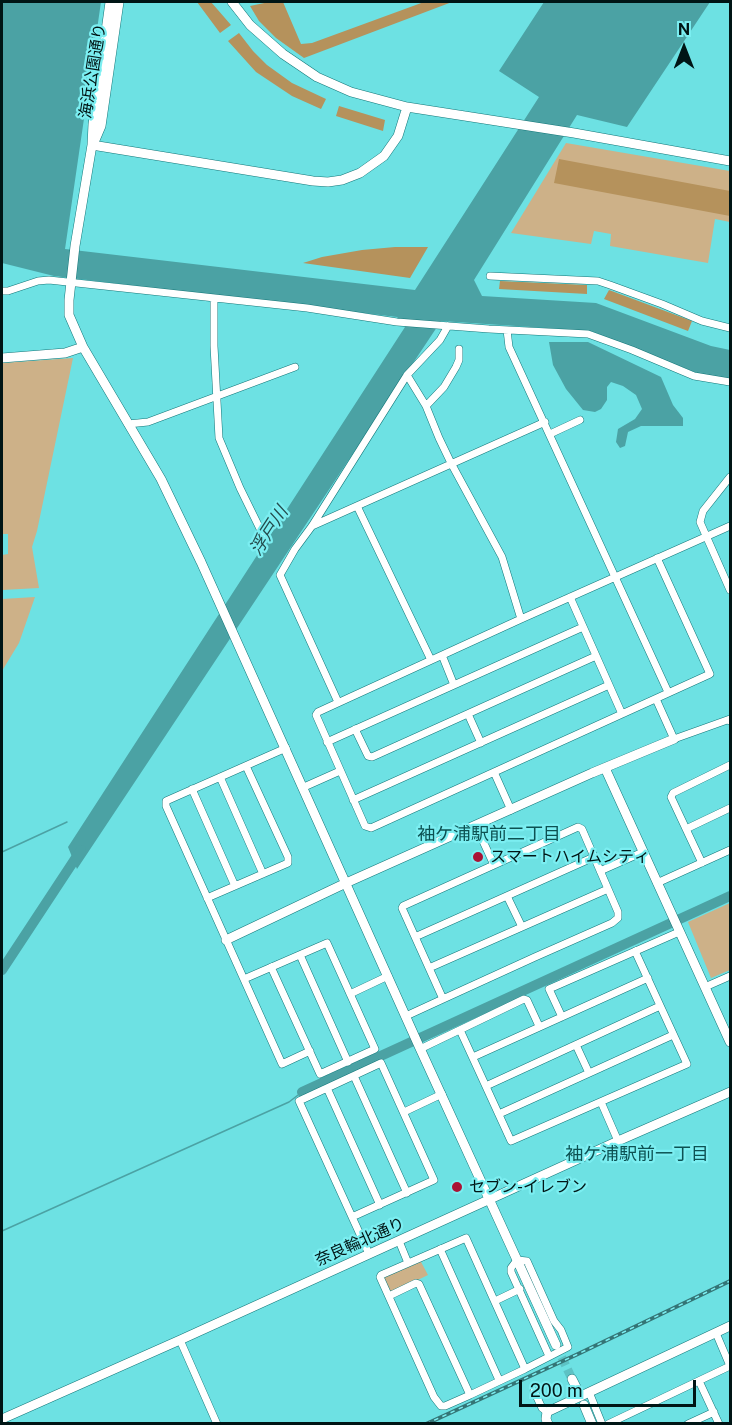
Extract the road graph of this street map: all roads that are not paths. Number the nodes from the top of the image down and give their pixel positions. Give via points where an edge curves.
1 (110, 2) edge
2 (119, 2) edge
3 (232, 2) edge
4 (407, 107) junction
5 (92, 145) junction
6 (730, 160) edge
7 (490, 276) dead end
8 (71, 284) junction
9 (2, 291) edge
10 (214, 298) junction
11 (448, 326) junction
12 (730, 328) edge
13 (507, 330) junction
14 (83, 348) junction
15 (459, 349) dead end
16 (2, 358) edge
17 (295, 367) dead end
18 (407, 375) junction
19 (730, 382) edge
20 (218, 396) junction
21 (426, 406) junction
22 (580, 420) dead end
23 (544, 422) junction
24 (128, 424) junction
25 (550, 434) junction
26 (451, 463) junction
27 (730, 477) edge
28 (357, 506) junction
29 (312, 526) junction
30 (730, 526) edge
31 (706, 536) junction
32 (264, 537) dead end
33 (657, 558) junction
34 (616, 577) junction
35 (730, 590) edge
36 (570, 597) junction
37 (521, 619) junction
38 (583, 627) junction
39 (442, 655) junction
40 (596, 656) junction
41 (431, 660) junction
42 (454, 685) junction
43 (609, 685) junction
44 (668, 692) junction
45 (656, 699) junction
46 (338, 702) junction
47 (468, 714) junction
48 (622, 714) junction
49 (730, 719) edge
50 (355, 729) junction
51 (674, 739) junction
52 (327, 742) junction
53 (481, 743) junction
54 (286, 748) junction
55 (730, 765) edge
56 (246, 766) junction
57 (604, 768) junction
58 (340, 771) junction
59 (494, 772) junction
60 (220, 777) junction
61 (304, 786) junction
62 (192, 789) junction
63 (353, 800) junction
64 (730, 808) edge
65 (511, 810) junction
66 (476, 826) junction
67 (686, 829) junction
68 (730, 850) edge
69 (643, 852) junction
70 (594, 857) junction
71 (702, 863) junction
72 (494, 865) junction
73 (600, 871) junction
74 (263, 874) junction
75 (346, 883) junction
76 (657, 883) junction
77 (235, 886) junction
78 (608, 889) junction
79 (507, 896) junction
80 (207, 898) junction
81 (522, 927) junction
82 (679, 932) junction
83 (415, 937) junction
84 (226, 940) junction
85 (635, 951) junction
86 (300, 955) junction
87 (271, 967) junction
88 (429, 968) junction
89 (388, 976) junction
90 (730, 976) edge
91 (648, 978) junction
92 (244, 979) junction
93 (705, 987) junction
94 (350, 994) junction
95 (443, 999) junction
96 (660, 1006) junction
97 (405, 1016) junction
98 (562, 1017) junction
99 (539, 1026) junction
100 (459, 1030) junction
101 (673, 1035) junction
102 (730, 1041) edge
103 (576, 1045) junction
104 (419, 1047) junction
105 (310, 1051) junction
106 (473, 1057) junction
107 (348, 1062) junction
108 (589, 1073) junction
109 (354, 1076) junction
110 (486, 1086) junction
111 (327, 1088) junction
112 (730, 1092) edge
113 (442, 1094) junction
114 (601, 1102) junction
115 (404, 1112) junction
116 (499, 1113) junction
117 (618, 1141) junction
118 (407, 1193) junction
119 (489, 1200) junction
120 (380, 1205) junction
121 (352, 1217) junction
122 (399, 1241) junction
123 (440, 1248) junction
124 (369, 1254) junction
125 (517, 1260) junction
126 (408, 1263) junction
127 (520, 1290) junction
128 (388, 1296) junction
129 (495, 1301) junction
130 (730, 1326) edge
131 (716, 1333) junction
132 (180, 1340) junction
133 (556, 1345) tunnel mouth
134 (549, 1356) junction
135 (730, 1366) edge
136 (525, 1368) junction
137 (572, 1379) tunnel mouth
138 (499, 1380) junction
139 (699, 1381) junction
140 (534, 1391) dead end
141 (578, 1391) dead end
142 (589, 1392) junction
143 (470, 1395) junction
144 (584, 1404) dead end
145 (547, 1412) junction
146 (714, 1412) junction
147 (2, 1419) edge
148 (217, 1424) edge
149 (548, 1424) edge
150 (592, 1424) edge
151 (602, 1424) edge
152 (608, 1424) edge
153 (688, 1424) edge
154 (719, 1424) edge

1 - 5 street, 海浜公園通り
2 - 5 street, 海浜公園通り via 101,126
3 - 4 street via 250,25 317,77 351,92
4 - 5 street via 398,136 384,156 360,173 328,182
4 - 6 street
5 - 8 street, 海浜公園通り
7 - 12 street via 598,282
8 - 9 street via 38,281
8 - 10 street
8 - 14 street, 海浜公園通り via 69,315
10 - 11 street
10 - 20 street
11 - 13 street
11 - 18 street
13 - 19 street via 593,335 694,376
13 - 23 street via 509,347
14 - 16 street
14 - 24 street, 海浜公園通り
15 - 21 street via 456,367
17 - 20 street
18 - 21 street
18 - 29 street
20 - 24 street via 148,422
20 - 32 street via 219,438
21 - 26 street
22 - 25 street
23 - 25 street
23 - 26 street
24 - 54 street, 海浜公園通り via 171,499
25 - 34 street
26 - 28 street
26 - 37 street via 502,557
27 - 31 street via 703,511 699,522
28 - 29 street
28 - 41 street
29 - 46 street via 280,575
30 - 31 street
31 - 33 street
31 - 35 street
33 - 34 street
33 - 44 street via 710,674
34 - 36 street
34 - 44 street
36 - 37 street
36 - 38 street
37 - 39 street
38 - 40 street
38 - 42 street
39 - 41 street
39 - 42 street
40 - 43 street
40 - 47 street
41 - 46 street
42 - 50 street
43 - 48 street
43 - 53 street
44 - 45 street
45 - 48 street
45 - 51 street
46 - 52 street via 316,715
47 - 50 street via 372,757
47 - 53 street
48 - 59 street
49 - 51 street
50 - 52 street
51 - 57 street
52 - 58 street
53 - 63 street
54 - 56 street
54 - 61 street, 海浜公園通り
55 - 67 street via 673,793 671,797
56 - 60 street
56 - 74 street via 288,857 288,863
57 - 65 street
57 - 69 street
58 - 61 street
58 - 63 street
59 - 63 street via 370,828 365,826
59 - 65 street
60 - 62 street
60 - 74 street
61 - 75 street, 海浜公園通り
62 - 77 street
62 - 80 street via 166,801 166,806
64 - 67 street
65 - 66 street
66 - 72 street
66 - 75 street
67 - 71 street
68 - 71 street
69 - 73 street
69 - 76 street
70 - 72 street via 578,827
70 - 73 street
70 - 79 street
71 - 76 street
72 - 83 street via 403,906
73 - 78 street
74 - 77 street
75 - 84 street
75 - 89 street, 海浜公園通り
76 - 82 street
77 - 80 street
78 - 81 street
78 - 95 street via 618,912 612,923
79 - 81 street
79 - 83 street
80 - 84 street
81 - 88 street
82 - 85 street
82 - 93 street
83 - 88 street
84 - 92 street
85 - 91 street
85 - 98 street via 549,989
86 - 87 street
86 - 94 street via 327,943
86 - 107 street
87 - 92 street
87 - 105 street
88 - 95 street
89 - 94 street
89 - 97 street, 海浜公園通り
90 - 93 street
91 - 96 street
91 - 98 street
92 - 105 street via 282,1064
93 - 102 street
94 - 107 street via 375,1049
95 - 97 street
96 - 101 street
96 - 103 street
97 - 104 street, 海浜公園通り
98 - 99 street
99 - 100 street via 524,999
99 - 106 street
100 - 104 street
100 - 106 street
101 - 108 street
101 - 114 street via 687,1065
103 - 108 street
103 - 110 street
104 - 113 street, 海浜公園通り
105 - 107 street via 320,1074
106 - 110 street
108 - 116 street
109 - 111 street
109 - 115 street via 381,1063
109 - 118 street
110 - 116 street
111 - 120 street
111 - 121 street via 299,1101
112 - 117 street, 奈良輪北通り
113 - 115 street
113 - 119 street, 海浜公園通り
114 - 116 street via 511,1141
114 - 117 street
115 - 118 street via 435,1180
117 - 119 street, 奈良輪北通り
118 - 120 street
119 - 122 street, 奈良輪北通り
119 - 125 street, 海浜公園通り
120 - 121 street
121 - 124 street
122 - 124 street, 奈良輪北通り
122 - 126 street
123 - 126 street
123 - 129 street via 466,1238
123 - 138 street
124 - 132 street, 奈良輪北通り
125 - 127 street via 511,1272
125 - 133 street, 海浜公園通り
125 - 134 street via 527,1261 568,1347
126 - 128 street via 381,1275
127 - 129 street
127 - 134 street
128 - 143 street via 441,1406
128 - 143 street via 420,1284
129 - 136 street
130 - 131 street
131 - 135 street
131 - 142 street
132 - 147 street, 奈良輪北通り
132 - 148 street
134 - 136 street
135 - 139 street
136 - 138 street
137 - 141 street
138 - 143 street
139 - 146 street
139 - 152 street
140 - 145 street
142 - 145 street
142 - 151 street
144 - 150 street
145 - 149 street
146 - 153 street
146 - 154 street

